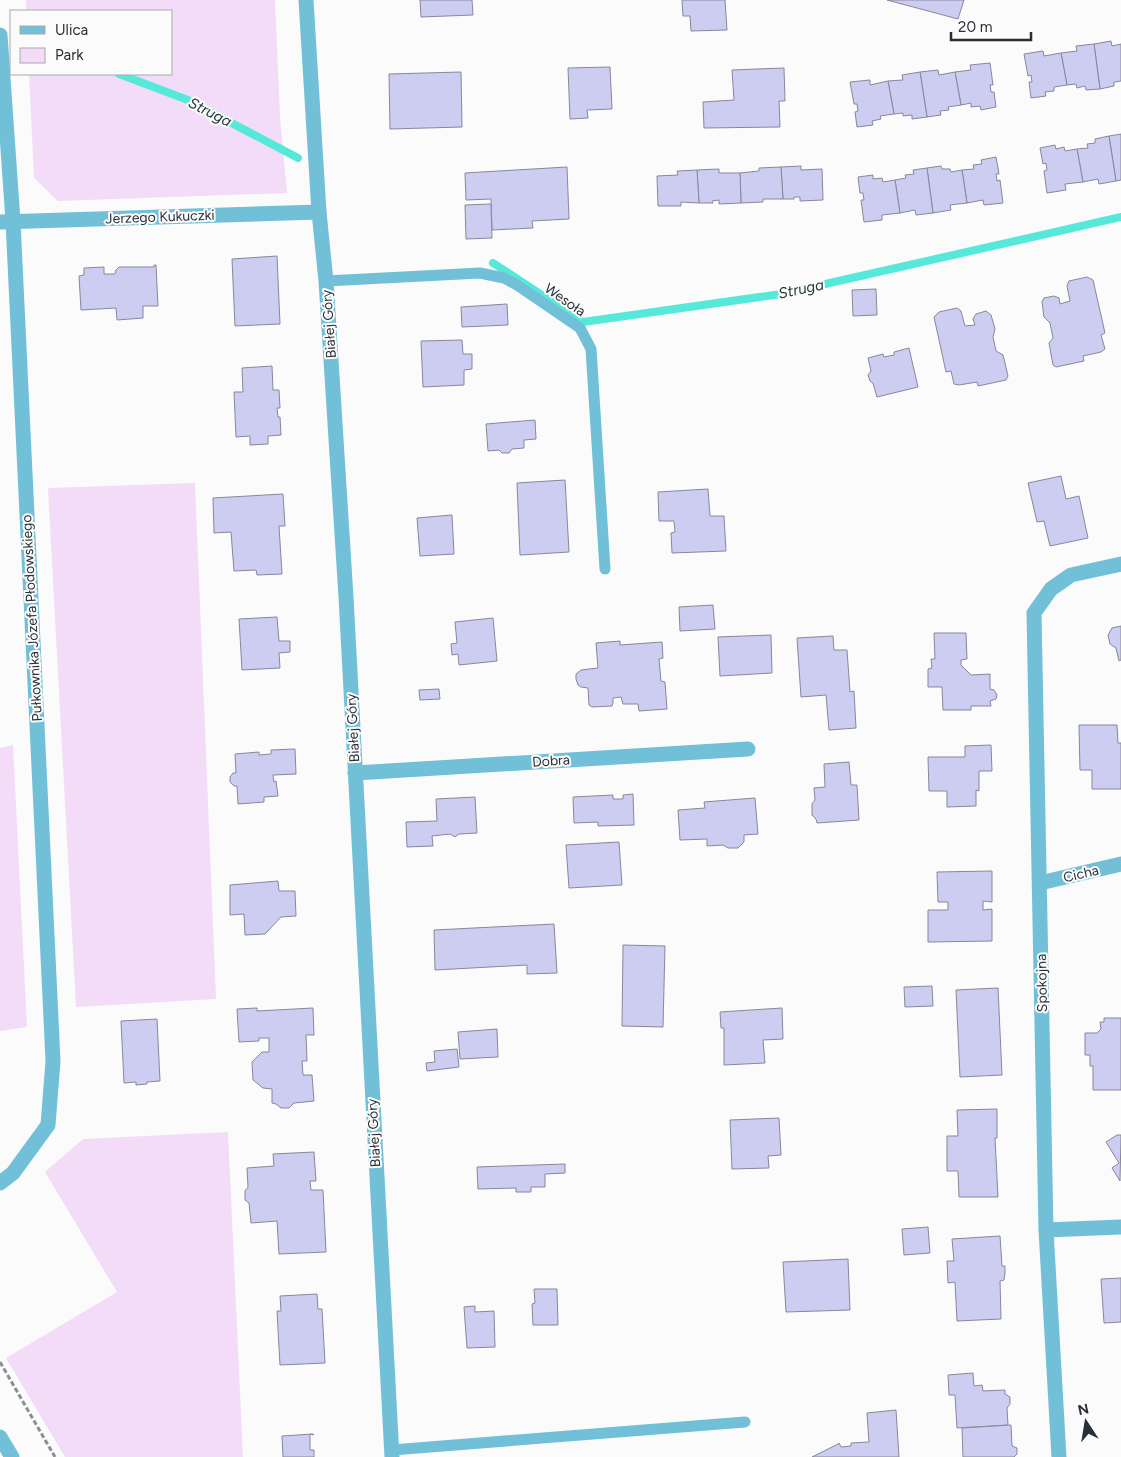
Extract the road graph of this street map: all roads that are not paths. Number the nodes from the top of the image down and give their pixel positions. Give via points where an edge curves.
1 (306, 0) edge
2 (0, 35) edge
3 (320, 212) junction
4 (6, 222) edge
5 (326, 281) junction
6 (1121, 564) edge
7 (605, 569) dead end
8 (748, 749) dead end
9 (355, 774) junction
10 (1121, 864) edge
11 (1040, 883) junction
12 (0, 1183) edge
13 (1121, 1227) edge
14 (1046, 1230) junction
15 (745, 1422) dead end
16 (0, 1437) edge
17 (392, 1454) edge
18 (12, 1457) edge
19 (1058, 1457) edge

1 - 3 street, Białej Góry
2 - 4 street, Pułkownika Józefa Płodowskiego
3 - 4 street, Jerzego Kukuczki
3 - 5 street, Białej Góry
4 - 12 street, Pułkownika Józefa Płodowskiego via 54,1061 48,1125 13,1173
5 - 7 lane, Wesoła via 480,273 504,278 517,285 580,328 591,350
5 - 9 street, Białej Góry
6 - 11 street, Spokojna via 1071,575 1051,589 1034,613
8 - 9 street, Dobra
9 - 17 street, Białej Góry
10 - 11 street, Cicha
11 - 14 street, Spokojna
13 - 14 street
14 - 19 street, Spokojna
15 - 17 lane
16 - 18 street

